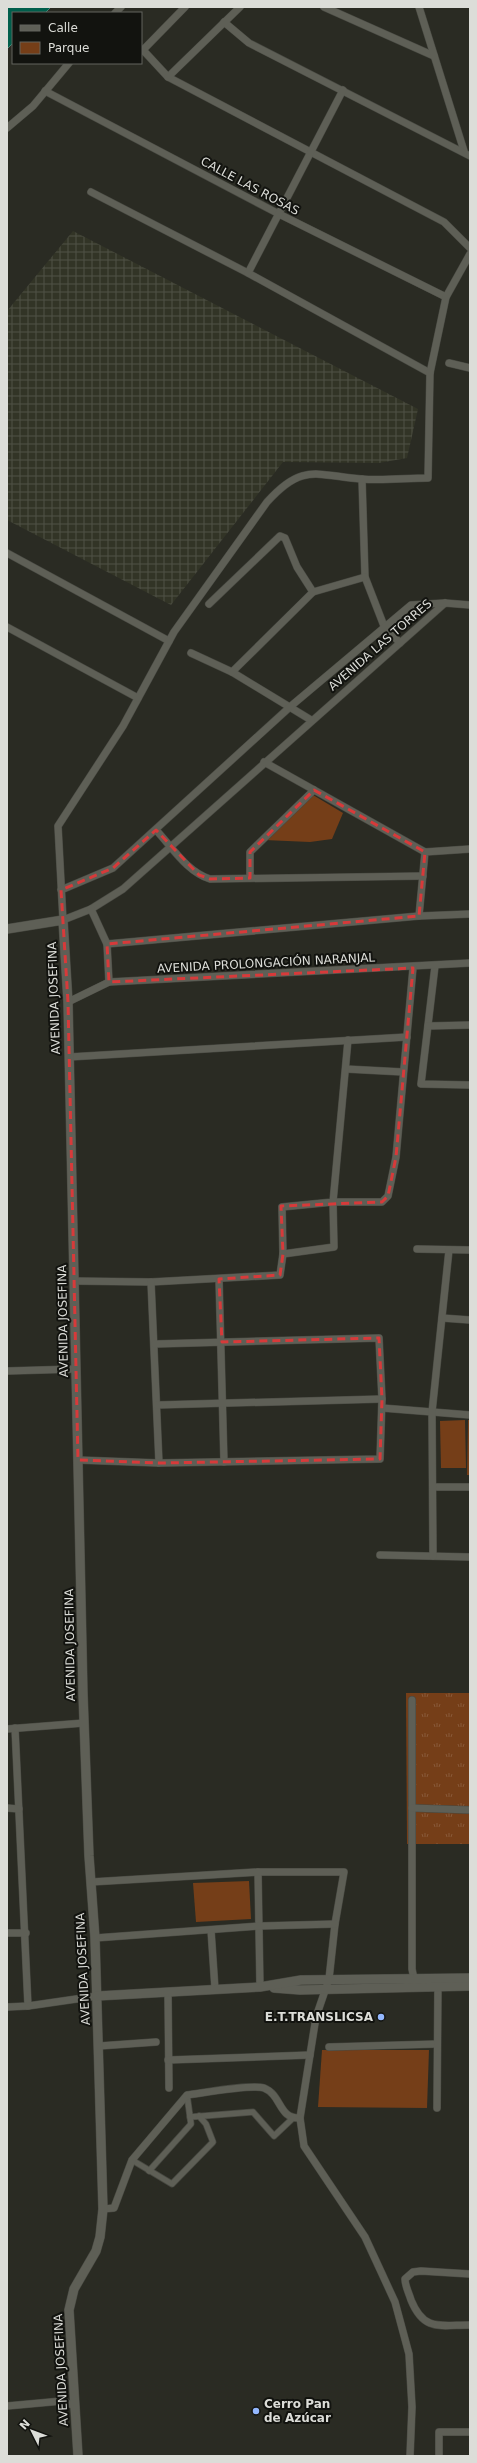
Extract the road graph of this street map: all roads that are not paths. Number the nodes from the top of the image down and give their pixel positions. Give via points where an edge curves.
1 (185, 7) edge
2 (240, 7) edge
3 (324, 7) edge
4 (419, 7) edge
5 (224, 22) junction
6 (434, 56) junction
7 (68, 64) edge
8 (168, 77) junction
9 (342, 90) junction
10 (45, 91) junction
11 (7, 128) edge
12 (311, 152) junction
13 (467, 153) edge
14 (91, 192) dead end
15 (279, 214) junction
16 (470, 248) edge
17 (470, 254) edge
18 (248, 273) junction
19 (446, 297) junction
20 (449, 363) dead end
21 (470, 368) edge
22 (430, 373) junction
23 (362, 479) junction
24 (7, 553) edge
25 (365, 576) junction
26 (313, 592) junction
27 (445, 602) junction
28 (209, 604) dead end
29 (470, 605) edge
30 (384, 626) junction
31 (7, 627) edge
32 (169, 641) junction
33 (400, 643) junction
34 (192, 653) dead end
35 (232, 672) junction
36 (138, 698) junction
37 (291, 706) junction
38 (311, 720) junction
39 (264, 762) junction
40 (314, 790) junction
41 (156, 830) junction
42 (171, 846) junction
43 (470, 849) edge
44 (425, 852) junction
45 (423, 876) junction
46 (250, 878) junction
47 (61, 890) junction
48 (91, 909) junction
49 (470, 914) edge
50 (419, 916) junction
51 (63, 920) junction
52 (7, 929) edge
53 (107, 944) junction
54 (470, 963) edge
55 (435, 966) junction
56 (414, 968) junction
57 (109, 982) junction
58 (68, 1002) junction
59 (470, 1025) edge
60 (428, 1026) junction
61 (407, 1037) junction
62 (348, 1040) junction
63 (69, 1057) junction
64 (346, 1069) junction
65 (403, 1072) junction
66 (470, 1085) edge
67 (333, 1202) junction
68 (417, 1249) dead end
69 (449, 1250) junction
70 (470, 1250) edge
71 (283, 1254) junction
72 (219, 1279) junction
73 (74, 1281) junction
74 (151, 1282) junction
75 (442, 1318) junction
76 (470, 1320) edge
77 (222, 1342) junction
78 (155, 1344) junction
79 (76, 1370) junction
80 (7, 1371) edge
81 (382, 1399) junction
82 (222, 1403) junction
83 (157, 1405) junction
84 (382, 1408) junction
85 (432, 1412) junction
86 (470, 1415) edge
87 (78, 1460) junction
88 (224, 1462) junction
89 (159, 1463) junction
90 (470, 1486) edge
91 (434, 1487) junction
92 (380, 1555) dead end
93 (433, 1556) junction
94 (470, 1557) edge
95 (412, 1700) dead end
96 (84, 1723) junction
97 (11, 1729) edge
98 (7, 1808) edge
99 (412, 1808) junction
100 (19, 1809) junction
101 (470, 1810) edge
102 (258, 1872) junction
103 (91, 1882) junction
104 (335, 1924) junction
105 (260, 1926) junction
106 (211, 1930) junction
107 (7, 1933) edge
108 (26, 1933) junction
109 (95, 1938) junction
110 (470, 1978) edge
111 (329, 1979) junction
112 (415, 1982) junction
113 (438, 1982) junction
114 (470, 1986) edge
115 (260, 1987) junction
116 (215, 1989) junction
117 (326, 1989) junction
118 (168, 1993) junction
119 (97, 1996) junction
120 (28, 2006) junction
121 (7, 2007) edge
122 (156, 2042) dead end
123 (437, 2044) junction
124 (99, 2046) junction
125 (329, 2047) dead end
126 (310, 2056) junction
127 (168, 2060) junction
128 (169, 2088) dead end
129 (187, 2095) junction
130 (436, 2108) dead end
131 (199, 2116) junction
132 (190, 2117) junction
133 (300, 2118) junction
134 (292, 2119) junction
135 (132, 2160) junction
136 (149, 2171) junction
137 (103, 2209) junction
138 (470, 2274) edge
139 (470, 2325) edge
140 (7, 2406) edge
141 (75, 2406) junction
142 (470, 2432) edge
143 (78, 2456) edge
144 (410, 2456) edge
145 (439, 2456) edge

1 - 8 street via 143,50
2 - 5 street
3 - 6 street
4 - 6 street
5 - 8 street
5 - 9 street via 249,42
6 - 13 street
7 - 10 street
8 - 12 street
9 - 12 street
9 - 13 street
10 - 11 street via 33,106
10 - 15 street, CALLE LAS ROSAS
12 - 15 street
12 - 16 street via 444,222
14 - 18 street
15 - 18 street
15 - 19 street, CALLE LAS ROSAS
17 - 19 street
18 - 22 street
19 - 22 street
20 - 21 street
22 - 23 street via 428,478
23 - 25 street
23 - 32 street via 311,472 296,477 276,492
24 - 32 street
25 - 26 street
25 - 30 street
26 - 28 street via 297,567 285,538 280,536
26 - 35 street
27 - 29 street
27 - 30 street, AVENIDA LAS TORRES via 411,604
27 - 33 street, AVENIDA LAS TORRES
30 - 33 street
30 - 37 street, AVENIDA LAS TORRES
31 - 36 street
32 - 36 street
33 - 38 street, AVENIDA LAS TORRES
34 - 35 street
35 - 37 street
36 - 47 street, AVENIDA JOSEFINA via 123,726 58,826
37 - 38 street
37 - 41 street, AVENIDA LAS TORRES
38 - 39 street, AVENIDA LAS TORRES
39 - 40 street
39 - 42 street, AVENIDA LAS TORRES
40 - 44 street
40 - 46 street via 250,852
41 - 42 street
41 - 47 street, AVENIDA LAS TORRES via 113,868
42 - 46 street via 198,875 210,879
42 - 48 street, AVENIDA LAS TORRES via 123,889
43 - 44 street
44 - 45 street
45 - 46 street
45 - 50 street
47 - 51 street, AVENIDA JOSEFINA
48 - 51 street, AVENIDA LAS TORRES
48 - 53 street
49 - 50 street
50 - 53 street
51 - 52 street
51 - 58 street, AVENIDA JOSEFINA
53 - 57 street
54 - 55 street, AVENIDA PROLONGACIÓN NARANJAL
55 - 56 street, AVENIDA PROLONGACIÓN NARANJAL
55 - 60 street
56 - 57 street, AVENIDA PROLONGACIÓN NARANJAL
56 - 61 street
57 - 58 street, AVENIDA PROLONGACIÓN NARANJAL
58 - 63 street, AVENIDA JOSEFINA
59 - 60 street
60 - 66 street via 421,1084
61 - 62 street
61 - 65 street
62 - 63 street
62 - 64 street
63 - 73 street, AVENIDA JOSEFINA
64 - 65 street
64 - 67 street
65 - 67 street via 396,1157 388,1196 382,1202
67 - 71 street via 334,1247
67 - 71 street via 282,1207
68 - 69 street
69 - 70 street
69 - 75 street
71 - 72 street via 282,1272 278,1276
72 - 74 street
72 - 77 street
73 - 74 street
73 - 79 street, AVENIDA JOSEFINA
74 - 78 street
75 - 76 street
75 - 85 street
77 - 78 street
77 - 81 street via 379,1338
77 - 82 street
78 - 83 street
79 - 80 street
79 - 87 street, AVENIDA JOSEFINA
81 - 82 street
81 - 84 street
82 - 83 street
82 - 88 street
83 - 89 street
84 - 85 street
84 - 88 street via 380,1459
85 - 86 street
85 - 91 street
87 - 89 street
87 - 96 street, AVENIDA JOSEFINA
88 - 89 street
90 - 91 street
91 - 93 street
92 - 93 street
93 - 94 street
95 - 99 street
96 - 97 street
96 - 103 street, AVENIDA JOSEFINA
97 - 100 street
98 - 100 street
99 - 101 street
99 - 112 street via 412,1969
100 - 108 street
102 - 103 street
102 - 104 street via 344,1872
102 - 105 street
103 - 109 street, AVENIDA JOSEFINA
104 - 105 street
104 - 111 street
105 - 106 street
105 - 115 street
106 - 109 street
106 - 116 street
107 - 108 street
108 - 120 street
109 - 119 street, AVENIDA JOSEFINA
110 - 113 street
111 - 112 street
111 - 115 street via 302,1980
111 - 117 street
112 - 113 street
112 - 117 street
113 - 114 street
113 - 123 street
115 - 116 street
115 - 117 street
116 - 118 street
117 - 126 street via 316,2017
118 - 119 street
118 - 127 street
119 - 120 street
119 - 124 street, AVENIDA JOSEFINA
120 - 121 street
122 - 124 street
123 - 125 street
123 - 130 street
124 - 137 street, AVENIDA JOSEFINA
126 - 127 street
126 - 133 street
127 - 128 street
129 - 132 street
129 - 134 street via 260,2087 271,2093 287,2116
129 - 135 street
131 - 132 street
131 - 134 street via 253,2112 274,2136
131 - 136 street via 206,2124 213,2142 172,2184
132 - 136 street via 191,2124
133 - 134 street
133 - 144 street via 304,2146 365,2237 395,2302 409,2354 412,2407
135 - 136 street
135 - 137 street via 125,2174 117,2204 111,2209
137 - 141 street, AVENIDA JOSEFINA via 96,2250 74,2289 69,2310
138 - 139 street via 421,2271 413,2272 405,2279 413,2305 425,2322 431,2325
140 - 141 street via 62,2401
141 - 143 street, AVENIDA JOSEFINA
142 - 145 street via 439,2432

